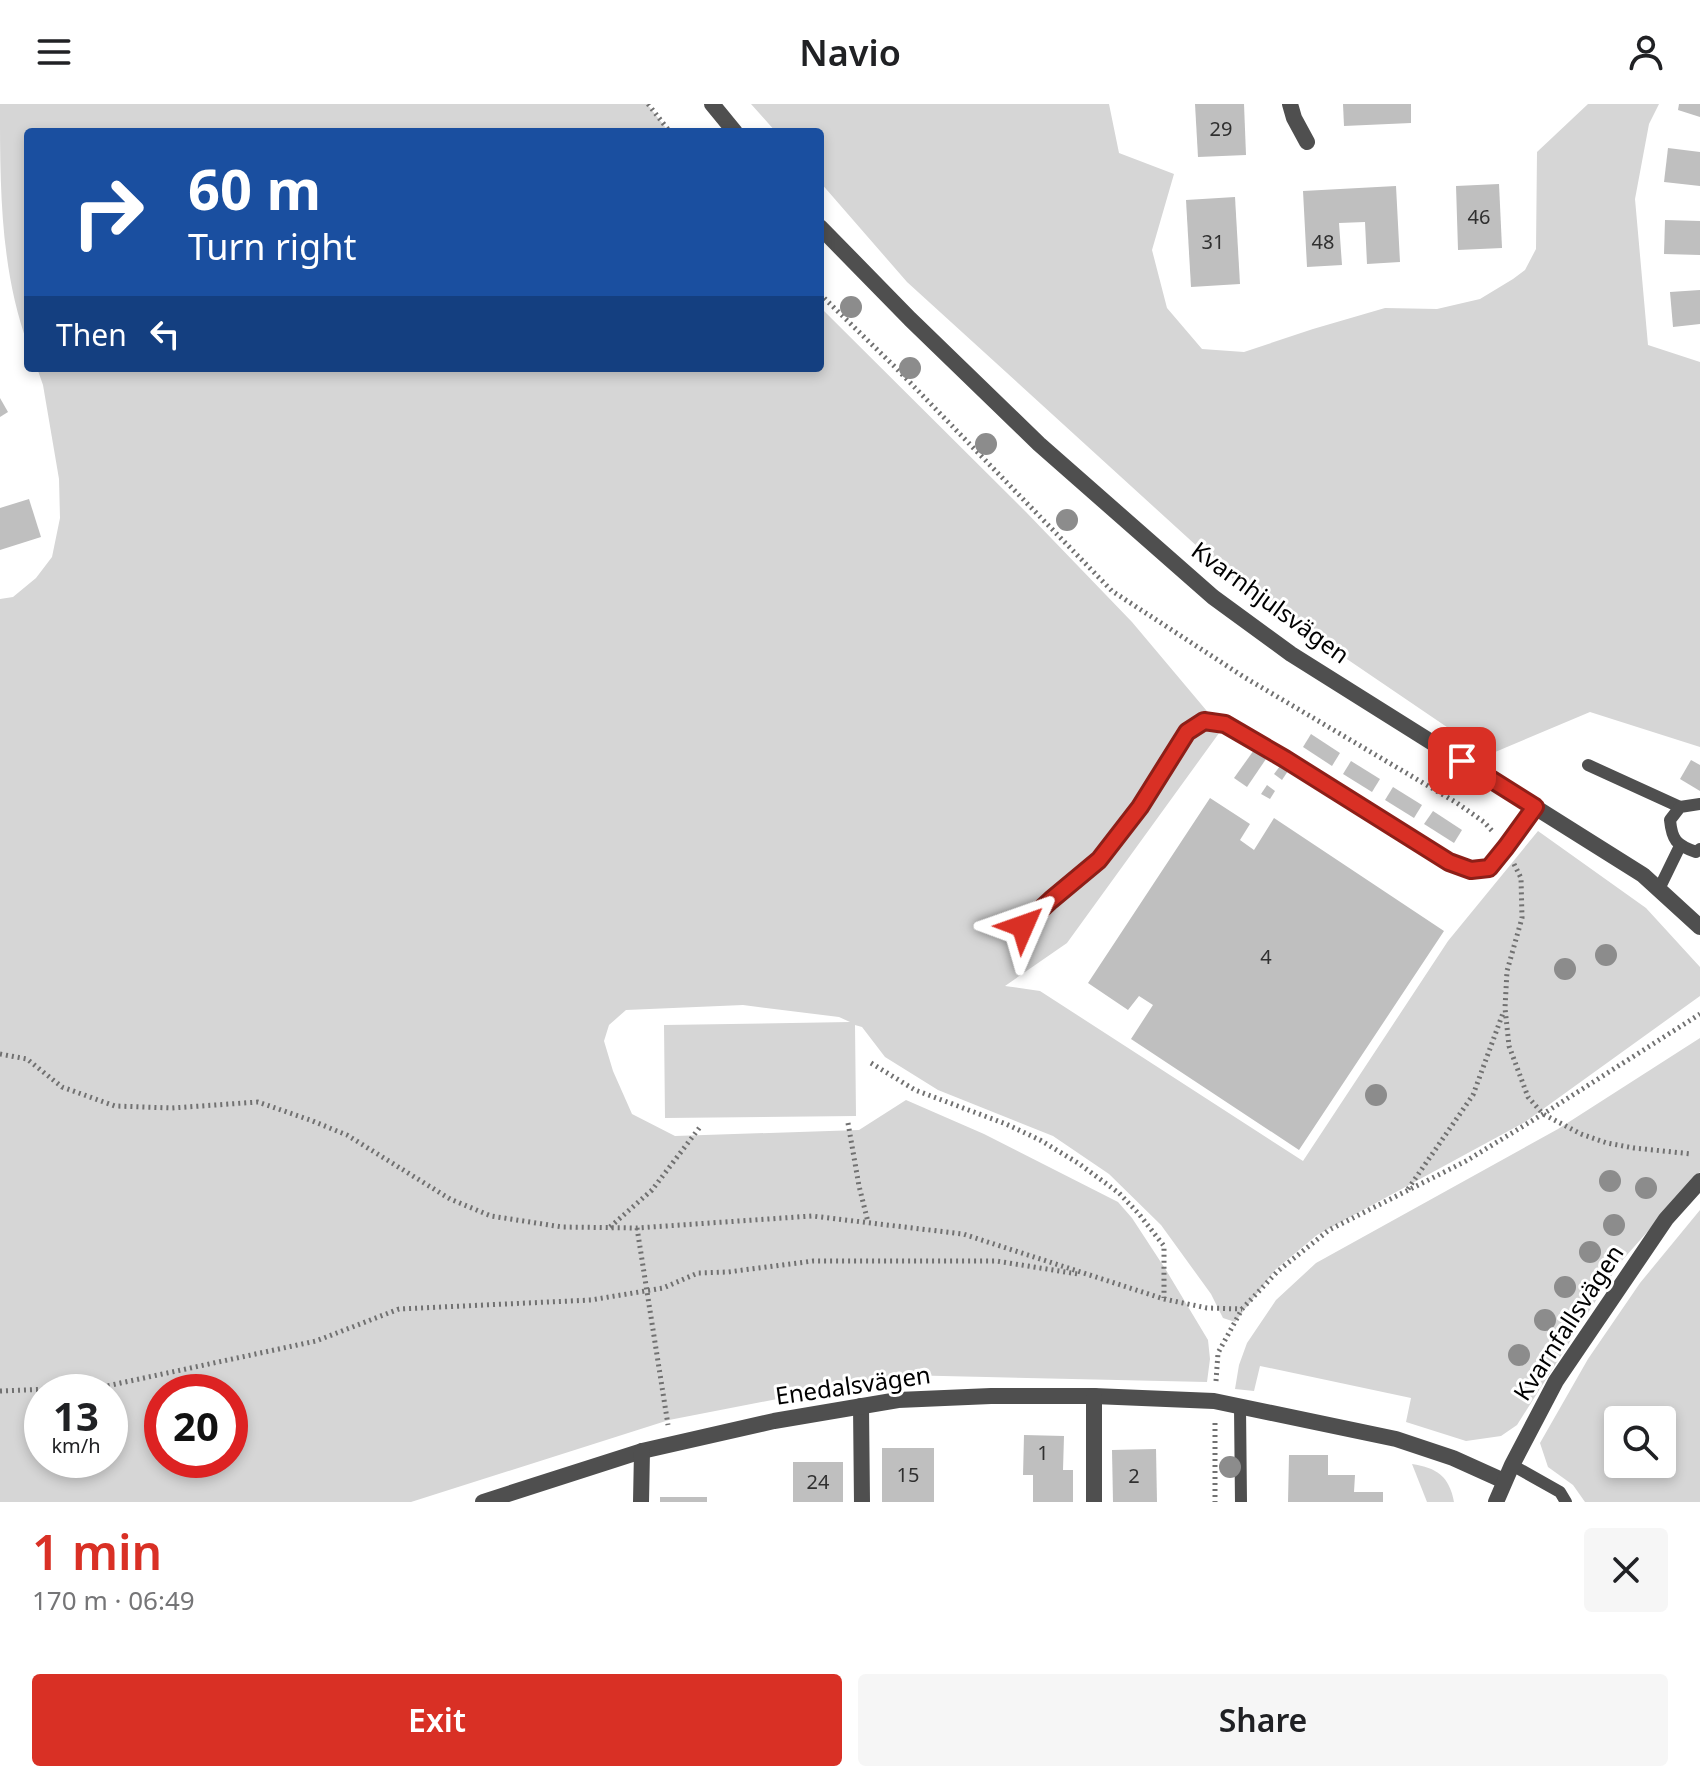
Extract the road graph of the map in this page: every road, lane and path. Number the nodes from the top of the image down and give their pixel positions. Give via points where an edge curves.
1 (648, 104) edge
2 (712, 104) edge
3 (1290, 104) edge
4 (667, 128) edge
5 (732, 128) edge
6 (1307, 142) dead end
7 (824, 231) edge
8 (1588, 765) dead end
9 (1700, 804) edge
10 (1535, 807) junction
11 (1680, 807) junction
12 (1680, 846) junction
13 (1700, 849) edge
14 (1659, 889) junction
15 (1023, 926) dead end
16 (1700, 927) edge
17 (1505, 1008) dead end
18 (1700, 1014) edge
19 (0, 1054) edge
20 (871, 1063) dead end
21 (848, 1123) dead end
22 (700, 1127) dead end
23 (1700, 1181) edge
24 (1406, 1191) junction
25 (868, 1222) junction
26 (609, 1228) junction
27 (637, 1228) junction
28 (1095, 1277) junction
29 (647, 1290) junction
30 (1164, 1299) junction
31 (1242, 1309) junction
32 (0, 1391) edge
33 (1094, 1396) junction
34 (1214, 1401) junction
35 (861, 1406) junction
36 (1240, 1407) junction
37 (671, 1444) junction
38 (642, 1451) junction
39 (1512, 1465) junction
40 (1504, 1481) junction
41 (483, 1502) edge
42 (641, 1502) edge
43 (862, 1502) edge
44 (1094, 1502) edge
45 (1215, 1502) edge
46 (1241, 1502) edge
47 (1496, 1502) edge
48 (1566, 1502) edge

1 - 4 path
2 - 5 street
3 - 6 street
7 - 10 street, Kvarnhjulsvägen via 1039,444 1213,597 1291,654
8 - 11 lane
9 - 11 lane
10 - 14 street, Kvarnhjulsvägen
10 - 15 lane via 1489,868 1471,870 1449,862 1225,724 1204,721 1187,732 1099,860
11 - 12 lane via 1670,820
12 - 13 lane
12 - 14 lane
14 - 16 street, Kvarnhjulsvägen
17 - 24 path via 1473,1095
18 - 24 path via 1466,1161
19 - 26 path via 27,1059 62,1087 115,1106 258,1102 347,1135 450,1199 491,1216
20 - 30 path via 915,1090 1040,1140 1119,1193 1164,1246
21 - 25 path
22 - 26 path via 652,1190
23 - 39 street, Kvarnfallsvägen via 1666,1219 1564,1369
24 - 31 path via 1329,1230
25 - 27 path via 812,1216
25 - 28 path via 963,1234
26 - 27 path
27 - 29 path
28 - 29 path via 996,1261 813,1261 698,1273
28 - 30 path
29 - 32 path via 591,1300 399,1309 316,1341 102,1387
29 - 37 path
30 - 31 path
31 - 34 path via 1218,1353
33 - 34 street, Enedalsvägen
33 - 35 street, Enedalsvägen via 939,1397
33 - 44 street
34 - 36 street, Enedalsvägen
34 - 45 path
35 - 37 street, Enedalsvägen
35 - 43 street
36 - 40 street, Enedalsvägen via 1396,1439
36 - 46 lane
37 - 38 street, Enedalsvägen
38 - 41 street, Enedalsvägen
38 - 42 street
39 - 40 street, Kvarnfallsvägen
39 - 48 lane via 1560,1492
40 - 47 street, Kvarnfallsvägen

